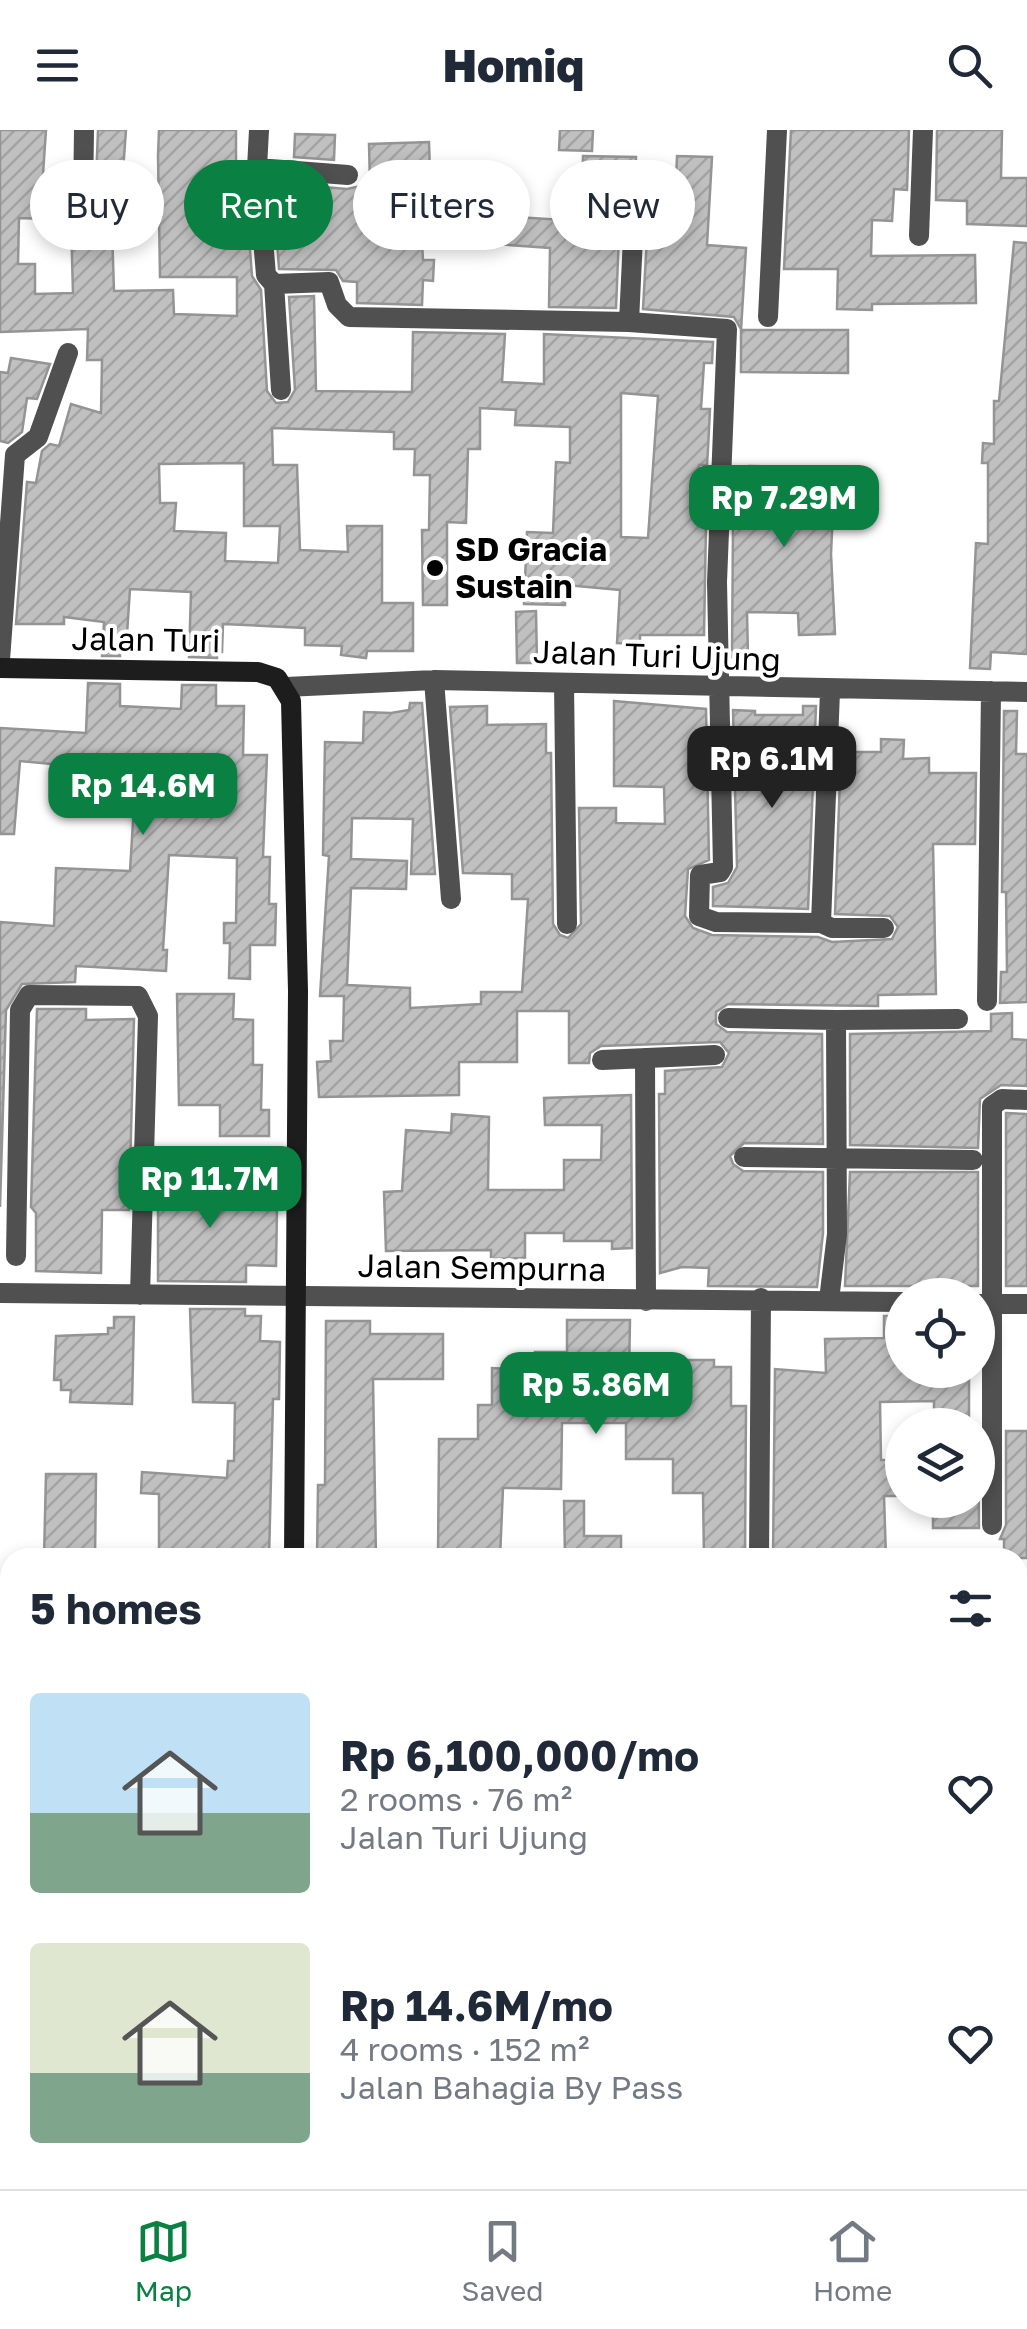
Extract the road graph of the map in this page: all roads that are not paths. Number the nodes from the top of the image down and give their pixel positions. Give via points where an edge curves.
1 (84, 130) edge
2 (260, 130) edge
3 (777, 130) edge
4 (923, 130) edge
5 (84, 160) edge
6 (258, 160) edge
7 (333, 175) edge
8 (348, 176) dead end
9 (919, 236) dead end
10 (263, 250) edge
11 (633, 250) edge
12 (274, 284) junction
13 (768, 318) dead end
14 (629, 322) junction
15 (68, 353) dead end
16 (281, 390) dead end
17 (0, 660) edge
18 (0, 668) edge
19 (434, 680) junction
20 (564, 683) junction
21 (286, 687) junction
22 (719, 687) junction
23 (830, 691) junction
24 (991, 691) junction
25 (1027, 692) edge
26 (451, 899) dead end
27 (821, 923) junction
28 (567, 924) dead end
29 (884, 928) dead end
30 (987, 1001) dead end
31 (728, 1018) dead end
32 (836, 1020) junction
33 (958, 1020) dead end
34 (715, 1055) dead end
35 (645, 1058) junction
36 (602, 1060) dead end
37 (1027, 1100) edge
38 (744, 1157) dead end
39 (834, 1160) junction
40 (973, 1160) dead end
41 (985, 1278) edge
42 (7, 1293) edge
43 (140, 1295) junction
44 (296, 1296) junction
45 (761, 1298) junction
46 (646, 1300) junction
47 (829, 1300) junction
48 (885, 1302) edge
49 (995, 1304) edge
50 (1027, 1304) edge
51 (987, 1388) edge
52 (992, 1525) dead end
53 (294, 1548) edge
54 (758, 1548) edge

1 - 5 street
2 - 6 street
3 - 13 street
4 - 9 street
7 - 8 street
10 - 12 street
11 - 14 street
12 - 14 street via 329,282 336,306 349,316
12 - 16 street
14 - 22 street via 727,329
15 - 17 street via 38,438 15,455
18 - 21 main road, Jalan Turi via 258,672
19 - 20 street, Jalan Turi Ujung
19 - 21 street, Jalan Turi Ujung
19 - 26 street
20 - 22 street, Jalan Turi Ujung
20 - 28 street
21 - 44 main road via 298,992
22 - 23 street, Jalan Turi Ujung
22 - 27 street via 723,867 700,875 698,916
23 - 24 street, Jalan Turi Ujung
23 - 27 street
24 - 25 street, Jalan Turi Ujung
24 - 30 street
27 - 29 street
31 - 32 street
32 - 33 street
32 - 39 street
34 - 35 street
35 - 36 street
35 - 46 street
37 - 41 street via 1002,1099 992,1106
38 - 39 street
39 - 40 street
39 - 47 street via 837,1234
42 - 43 street, Jalan Sempurna
42 - 43 street via 16,1263 20,1010 30,995 46,993 138,996 148,1016
43 - 44 street, Jalan Sempurna
44 - 46 street, Jalan Sempurna
44 - 53 main road
45 - 46 street, Jalan Sempurna
45 - 47 street, Jalan Sempurna
45 - 54 street
47 - 48 street, Jalan Sempurna
49 - 50 street
51 - 52 street

